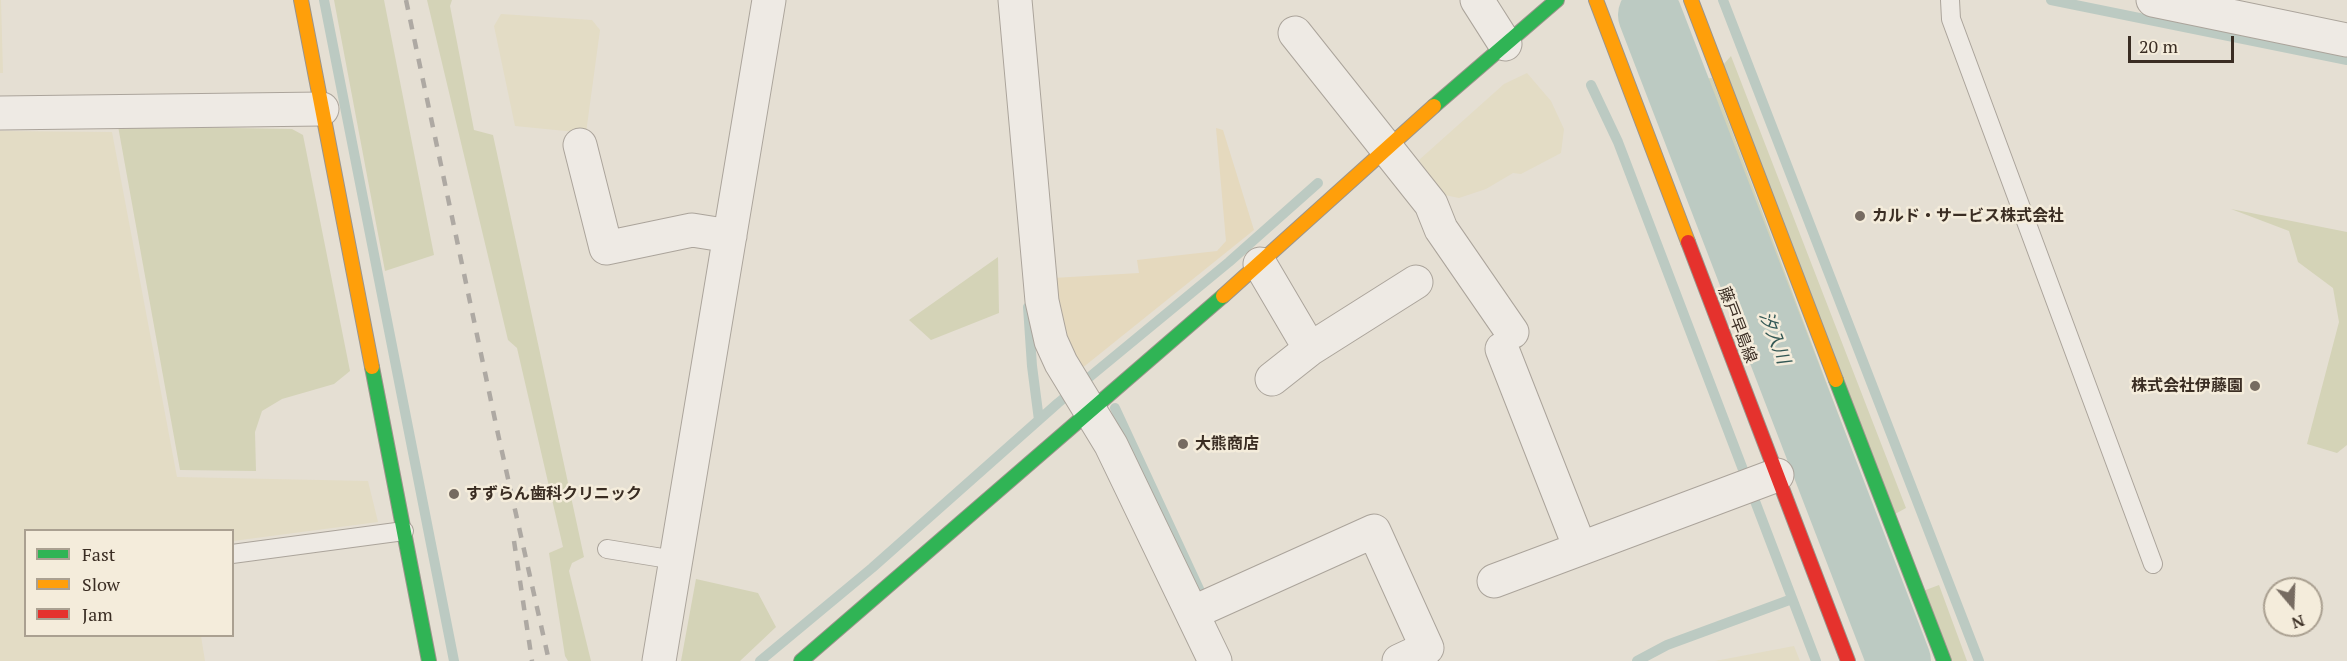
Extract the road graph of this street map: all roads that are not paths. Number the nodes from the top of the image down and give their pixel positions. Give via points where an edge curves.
1 (301, 0) edge
2 (769, 0) edge
3 (1015, 0) edge
4 (1477, 0) edge
5 (1557, 0) edge
6 (1596, 0) edge
7 (1691, 0) edge
8 (1950, 0) edge
9 (2153, 0) edge
10 (1296, 33) dead end
11 (2347, 40) edge
12 (1505, 44) junction
13 (322, 109) junction
14 (0, 113) edge
15 (580, 145) dead end
16 (1387, 147) junction
17 (730, 236) junction
18 (1260, 264) junction
19 (1416, 282) dead end
20 (1310, 349) junction
21 (1272, 379) dead end
22 (1081, 394) junction
23 (1758, 482) junction
24 (404, 531) junction
25 (1580, 548) junction
26 (607, 549) dead end
27 (234, 554) edge
28 (675, 560) junction
29 (2153, 564) dead end
30 (1494, 581) dead end
31 (1202, 608) junction
32 (429, 661) edge
33 (659, 661) edge
34 (801, 661) edge
35 (1215, 661) edge
36 (1399, 661) edge
37 (1848, 661) edge
38 (1944, 661) edge

1 - 13 street
2 - 17 street
3 - 22 street via 1042,301 1050,341
4 - 12 street
5 - 12 street
6 - 23 street, 藤戸早島線
7 - 38 street
8 - 29 lane via 1951,19
9 - 11 street
10 - 16 street
12 - 16 street
13 - 14 street
13 - 24 street
15 - 17 street via 606,248 692,230
16 - 18 street
16 - 25 street via 1431,204 1441,229 1507,341
17 - 28 street
18 - 20 street
18 - 22 street
19 - 20 street
20 - 21 street
22 - 31 street
22 - 34 street
23 - 25 street
23 - 37 street, 藤戸早島線
24 - 27 lane
24 - 32 street
25 - 30 street
26 - 28 lane
28 - 33 street
31 - 35 street
31 - 36 street via 1374,531 1427,648

